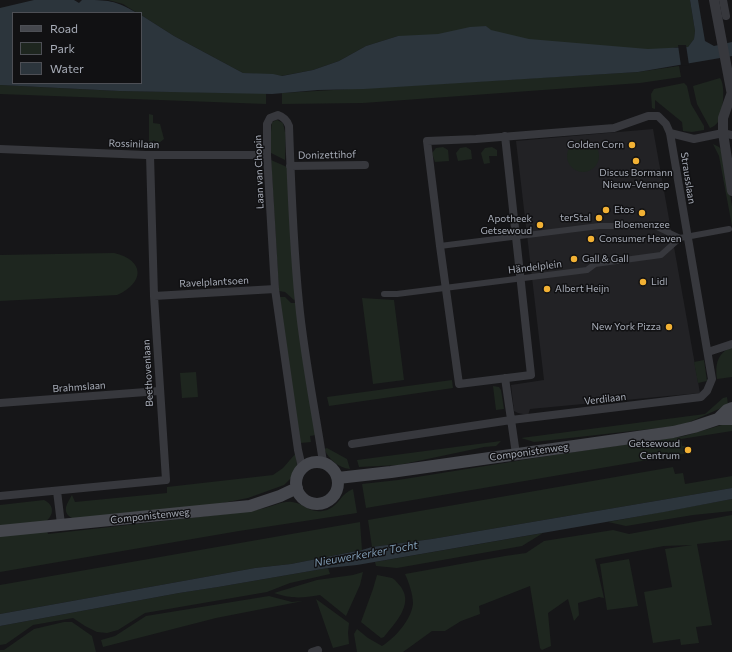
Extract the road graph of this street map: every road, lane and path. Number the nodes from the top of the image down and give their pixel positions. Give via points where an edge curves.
1 (714, 0) edge
2 (723, 0) edge
3 (726, 16) dead end
4 (732, 95) edge
5 (670, 133) junction
6 (727, 134) edge
7 (505, 136) junction
8 (0, 149) edge
9 (150, 155) junction
10 (267, 155) junction
11 (365, 165) dead end
12 (290, 166) junction
13 (732, 191) edge
14 (729, 229) dead end
15 (516, 236) junction
16 (684, 237) junction
17 (440, 246) junction
18 (520, 279) junction
19 (446, 288) junction
20 (275, 289) junction
21 (384, 294) dead end
22 (154, 296) junction
23 (732, 344) edge
24 (708, 352) junction
25 (505, 378) junction
26 (159, 391) junction
27 (702, 397) joint
28 (0, 403) edge
29 (732, 408) edge
30 (732, 418) edge
31 (718, 419) junction
32 (511, 420) junction
33 (352, 444) dead end
34 (516, 454) junction
35 (323, 462) junction
36 (306, 465) junction
37 (338, 478) junction
38 (297, 488) junction
39 (57, 491) junction
40 (0, 496) edge
41 (61, 524) junction
42 (0, 531) edge

1 - 4 street
2 - 3 street
4 - 6 street via 723,118
5 - 6 street via 694,140
5 - 7 street, Strausslaan via 658,116 648,116 614,128
5 - 16 street, Strausslaan
6 - 13 street
7 - 15 street, Strausslaan
7 - 17 street, Strausslaan via 427,141
8 - 9 street, Rossinilaan
9 - 10 street, Rossinilaan
9 - 22 street, Beethovenlaan
10 - 12 street, Laan van Chopin via 267,124 270,118 278,115 288,122
10 - 20 street, Laan van Chopin
11 - 12 street, Donizettihof
12 - 35 street, Laan van Chopin via 303,338
14 - 16 street
15 - 16 street via 599,226 656,226
15 - 17 street
15 - 18 street, Strausslaan
16 - 18 street, Händelplein via 661,255 595,264 587,270
16 - 24 street, Strausslaan
17 - 19 street, Strausslaan
18 - 19 street, Händelplein
18 - 25 street, Strausslaan via 531,375
19 - 21 street, Händelplein
19 - 25 street, Strausslaan via 460,384
20 - 22 street, Ravelplantsoen
20 - 36 street, Laan van Chopin via 298,450 301,463
22 - 26 street, Beethovenlaan
23 - 24 street
24 - 27 street, Strausslaan via 712,379 708,391
25 - 32 street
26 - 28 street, Brahmslaan
26 - 39 street, Beethovenlaan via 166,480
27 - 32 street, Verdilaan
29 - 31 main road, Componistenweg
30 - 31 main road, Componistenweg
31 - 34 main road, Componistenweg via 673,432
32 - 33 street, Verdilaan
32 - 34 street
34 - 37 main road, Componistenweg
35 - 36 main road
35 - 37 main road via 332,468
36 - 38 main road via 298,475
37 - 38 main road via 339,484 334,497 322,504 309,503 299,494
38 - 41 main road, Componistenweg via 250,506
39 - 40 street, Beethovenlaan
39 - 41 street
41 - 42 main road, Componistenweg

